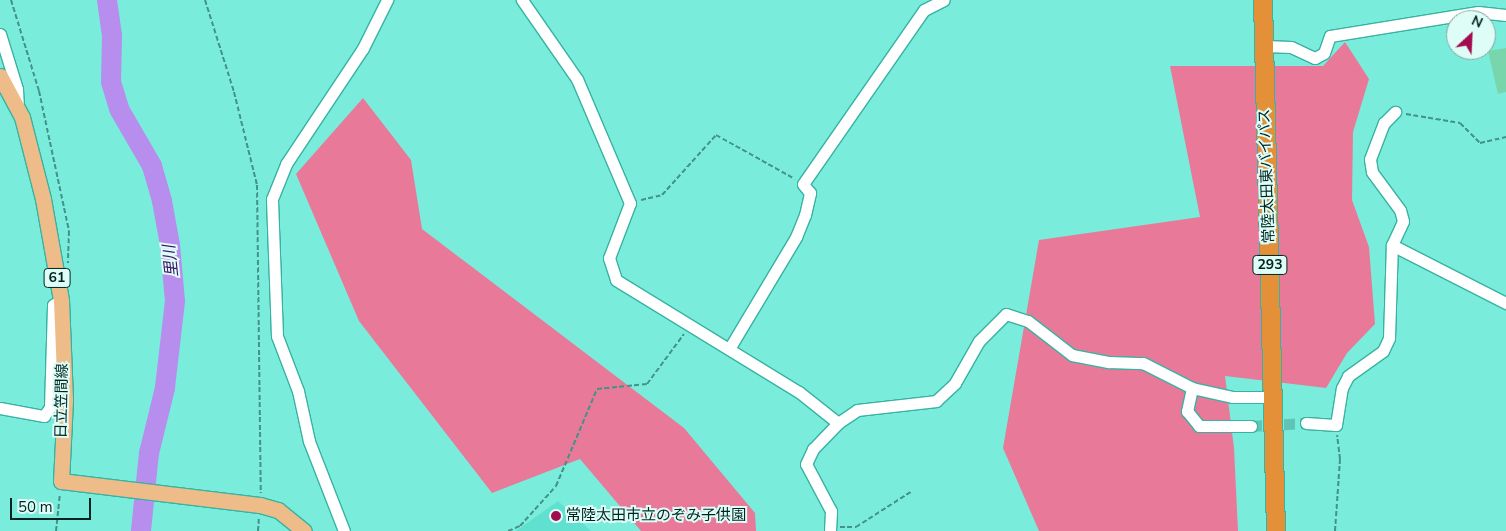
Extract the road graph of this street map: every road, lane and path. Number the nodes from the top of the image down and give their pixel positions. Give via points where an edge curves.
1 (11, 0) edge
2 (205, 0) edge
3 (387, 0) edge
4 (522, 0) edge
5 (944, 0) edge
6 (1263, 0) edge
7 (1506, 15) edge
8 (0, 34) edge
9 (1264, 46) junction
10 (0, 76) edge
11 (18, 109) junction
12 (1394, 112) joint
13 (1506, 137) edge
14 (803, 184) junction
15 (630, 203) junction
16 (1392, 245) junction
17 (66, 270) dead end
18 (61, 300) junction
19 (1506, 303) edge
20 (690, 326) junction
21 (729, 349) junction
22 (1192, 388) junction
23 (1273, 397) junction
24 (0, 408) edge
25 (838, 423) junction
26 (1306, 423) tunnel mouth
27 (1336, 425) junction
28 (1251, 426) tunnel mouth
29 (64, 483) junction
30 (912, 491) dead end
31 (254, 504) junction
32 (831, 529) edge
33 (56, 531) edge
34 (258, 531) edge
35 (304, 531) edge
36 (344, 531) edge
37 (508, 531) edge
38 (1276, 531) edge
39 (1335, 531) edge

1 - 17 path via 38,91 69,231
2 - 31 path via 234,92 257,185 260,250
3 - 36 street via 363,48 286,164 272,199 275,322 298,391 309,441
4 - 15 street via 577,79
5 - 14 street via 924,10
6 - 9 highway, 常陸太田東バイパス / 293
7 - 9 street via 1478,12 1330,36 1324,53 1316,58 1291,47
8 - 11 street via 17,89
9 - 23 highway, 常陸太田東バイパス / 293
10 - 11 main road, 日立笠間線 / 61
11 - 18 main road, 日立笠間線 / 61 via 43,199
12 - 13 path via 1460,123 1480,142
12 - 16 street via 1384,123 1370,159 1372,172 1400,210 1403,221
14 - 15 path via 716,135 662,195
14 - 21 street via 810,193 796,238
15 - 20 street via 609,258 616,280
16 - 19 street
16 - 27 street via 1389,338 1383,351 1348,376 1342,388
18 - 24 street via 53,304 50,407 44,416
18 - 29 main road, 日立笠間線 / 61
20 - 21 street
20 - 37 path via 647,384 597,389 556,486 520,526
21 - 25 street via 800,392
22 - 23 street via 1234,397
22 - 25 street via 1143,363 1072,356 1028,321 1006,314 979,341 955,383 936,401 857,410
22 - 28 street via 1187,412 1199,426
23 - 38 highway, 常陸太田東バイパス / 293
25 - 32 street via 813,450 806,464 831,511
26 - 27 street
27 - 39 path via 1340,459
29 - 31 main road
29 - 33 path
30 - 32 path via 856,527
31 - 34 path
31 - 35 main road via 278,510

